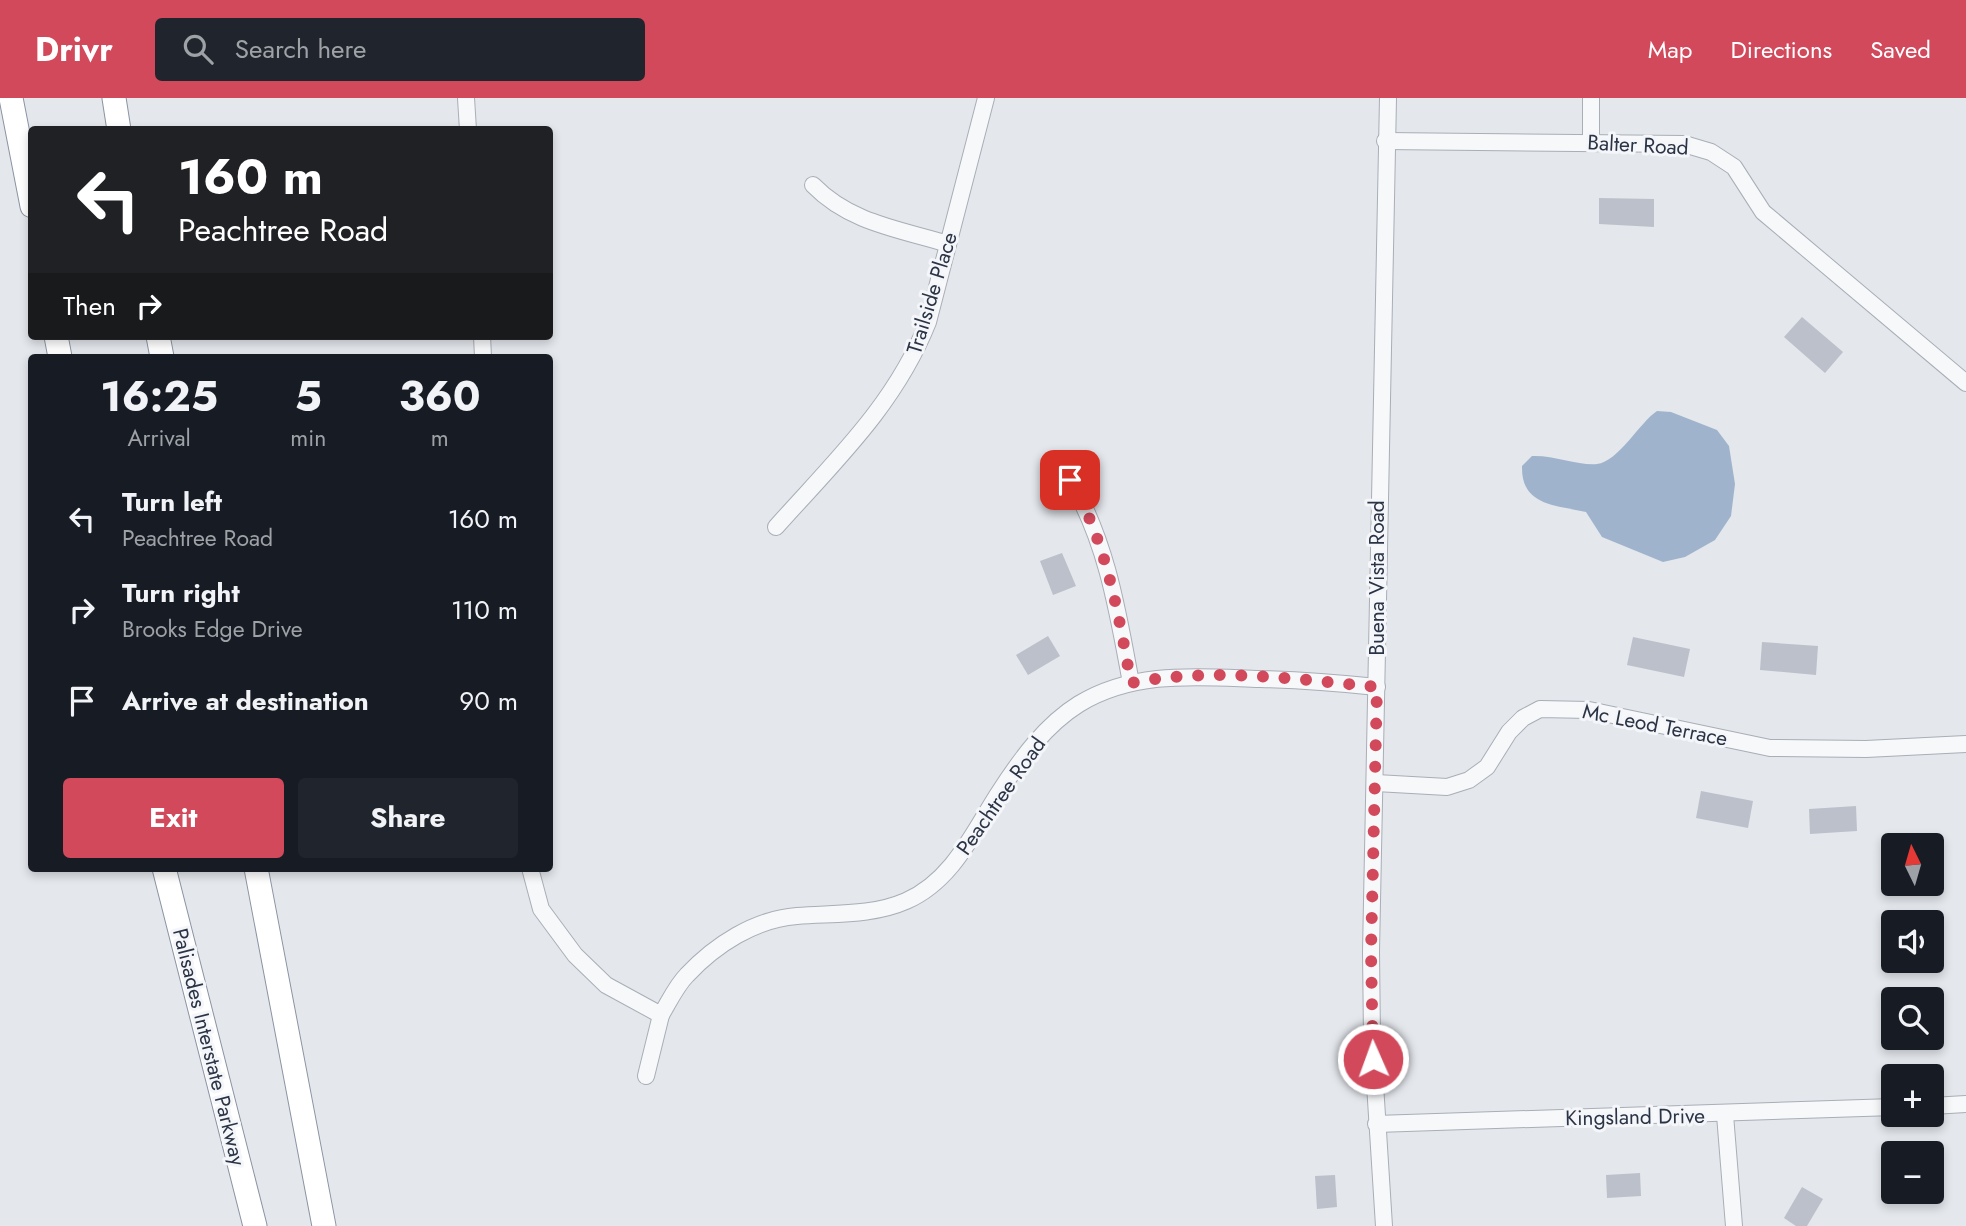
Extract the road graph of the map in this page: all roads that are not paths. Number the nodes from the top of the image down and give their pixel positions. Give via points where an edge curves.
1 (11, 98) edge
2 (114, 98) edge
3 (466, 98) edge
4 (986, 98) edge
5 (1388, 98) edge
6 (1591, 98) edge
7 (119, 126) edge
8 (468, 126) edge
9 (1385, 141) junction
10 (1591, 141) junction
11 (813, 184) dead end
12 (28, 185) edge
13 (948, 244) junction
14 (1966, 383) edge
15 (1070, 480) dead end
16 (776, 527) dead end
17 (1131, 683) junction
18 (1377, 687) junction
19 (1966, 744) edge
20 (1376, 783) junction
21 (165, 872) edge
22 (257, 872) edge
23 (531, 872) edge
24 (660, 1015) junction
25 (646, 1076) dead end
26 (1966, 1104) edge
27 (1944, 1105) edge
28 (1881, 1108) edge
29 (1725, 1115) junction
30 (1376, 1124) junction
31 (255, 1226) edge
32 (324, 1226) edge
33 (1384, 1226) edge
34 (1734, 1226) edge

1 - 12 highway
2 - 7 highway
3 - 8 street
4 - 13 street, Trailside Place
5 - 9 street, Buena Vista Road
6 - 10 street
9 - 10 street, Balter Road
9 - 18 street, Buena Vista Road
10 - 14 street, Balter Road via 1684,144 1711,152 1734,167 1763,212
11 - 13 street via 849,215
13 - 16 street, Trailside Place via 928,323 898,386
15 - 17 street via 1086,507 1108,570
17 - 18 street, Peachtree Road via 1188,676
17 - 24 street, Peachtree Road via 1078,705 1047,730 1020,761 956,861 907,901 871,911 794,916 739,932 686,975
18 - 20 street, Buena Vista Road
19 - 20 street, Mc Leod Terrace via 1770,748 1589,710 1540,709 1516,725 1487,767 1469,779 1447,787
20 - 30 street, Buena Vista Road via 1371,952
21 - 31 highway, Palisades Interstate Parkway
22 - 32 highway
23 - 24 street via 541,909 575,955 607,985
24 - 25 street
26 - 27 street
28 - 29 street, Kingsland Drive
29 - 30 street, Kingsland Drive
29 - 34 street
30 - 33 street, Buena Vista Road

